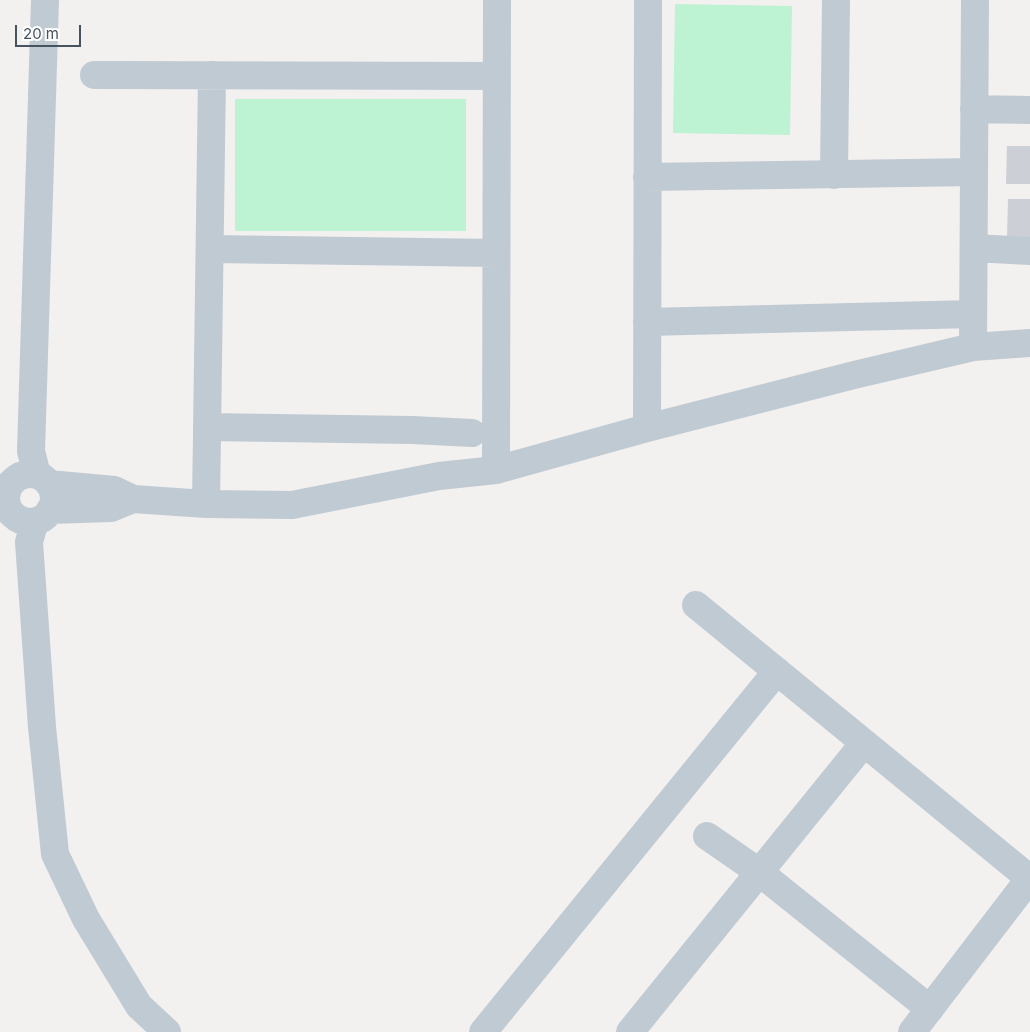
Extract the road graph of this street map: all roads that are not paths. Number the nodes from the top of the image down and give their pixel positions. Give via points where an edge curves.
1 (45, 0) edge
2 (497, 0) edge
3 (648, 0) edge
4 (836, 0) edge
5 (975, 0) edge
6 (94, 75) dead end
7 (212, 75) junction
8 (497, 76) junction
9 (974, 109) junction
10 (1030, 110) edge
11 (974, 172) junction
12 (834, 175) junction
13 (647, 177) junction
14 (974, 248) junction
15 (210, 249) junction
16 (1030, 251) edge
17 (496, 253) junction
18 (973, 314) junction
19 (647, 322) junction
20 (1030, 343) edge
21 (973, 347) junction
22 (207, 428) junction
23 (647, 428) junction
24 (472, 433) dead end
25 (496, 470) junction
26 (24, 498) edge
27 (206, 504) junction
28 (696, 605) dead end
29 (776, 671) junction
30 (864, 743) junction
31 (707, 836) dead end
32 (759, 872) junction
33 (1030, 878) edge
34 (930, 1009) junction
35 (167, 1032) edge
36 (482, 1032) edge
37 (630, 1032) edge
38 (912, 1032) edge

1 - 26 street
2 - 8 street
3 - 13 street
4 - 12 street
5 - 9 street
6 - 7 street
7 - 8 street
7 - 15 street
8 - 17 street
9 - 10 street
9 - 11 street
11 - 12 street
11 - 14 street
12 - 13 street
13 - 19 street
14 - 16 street
14 - 18 street
15 - 17 street
15 - 22 street
17 - 25 street
18 - 19 street
18 - 21 street
19 - 23 street
20 - 21 street
21 - 23 street
22 - 24 street
22 - 27 street
23 - 25 street
25 - 27 street via 439,476 292,505
26 - 27 street via 114,490 133,499
26 - 35 street via 55,854 86,919 139,1006
28 - 29 street
29 - 30 street
29 - 36 street
30 - 32 street
30 - 33 street
31 - 32 street
32 - 34 street
32 - 37 street
33 - 34 street
34 - 38 street

